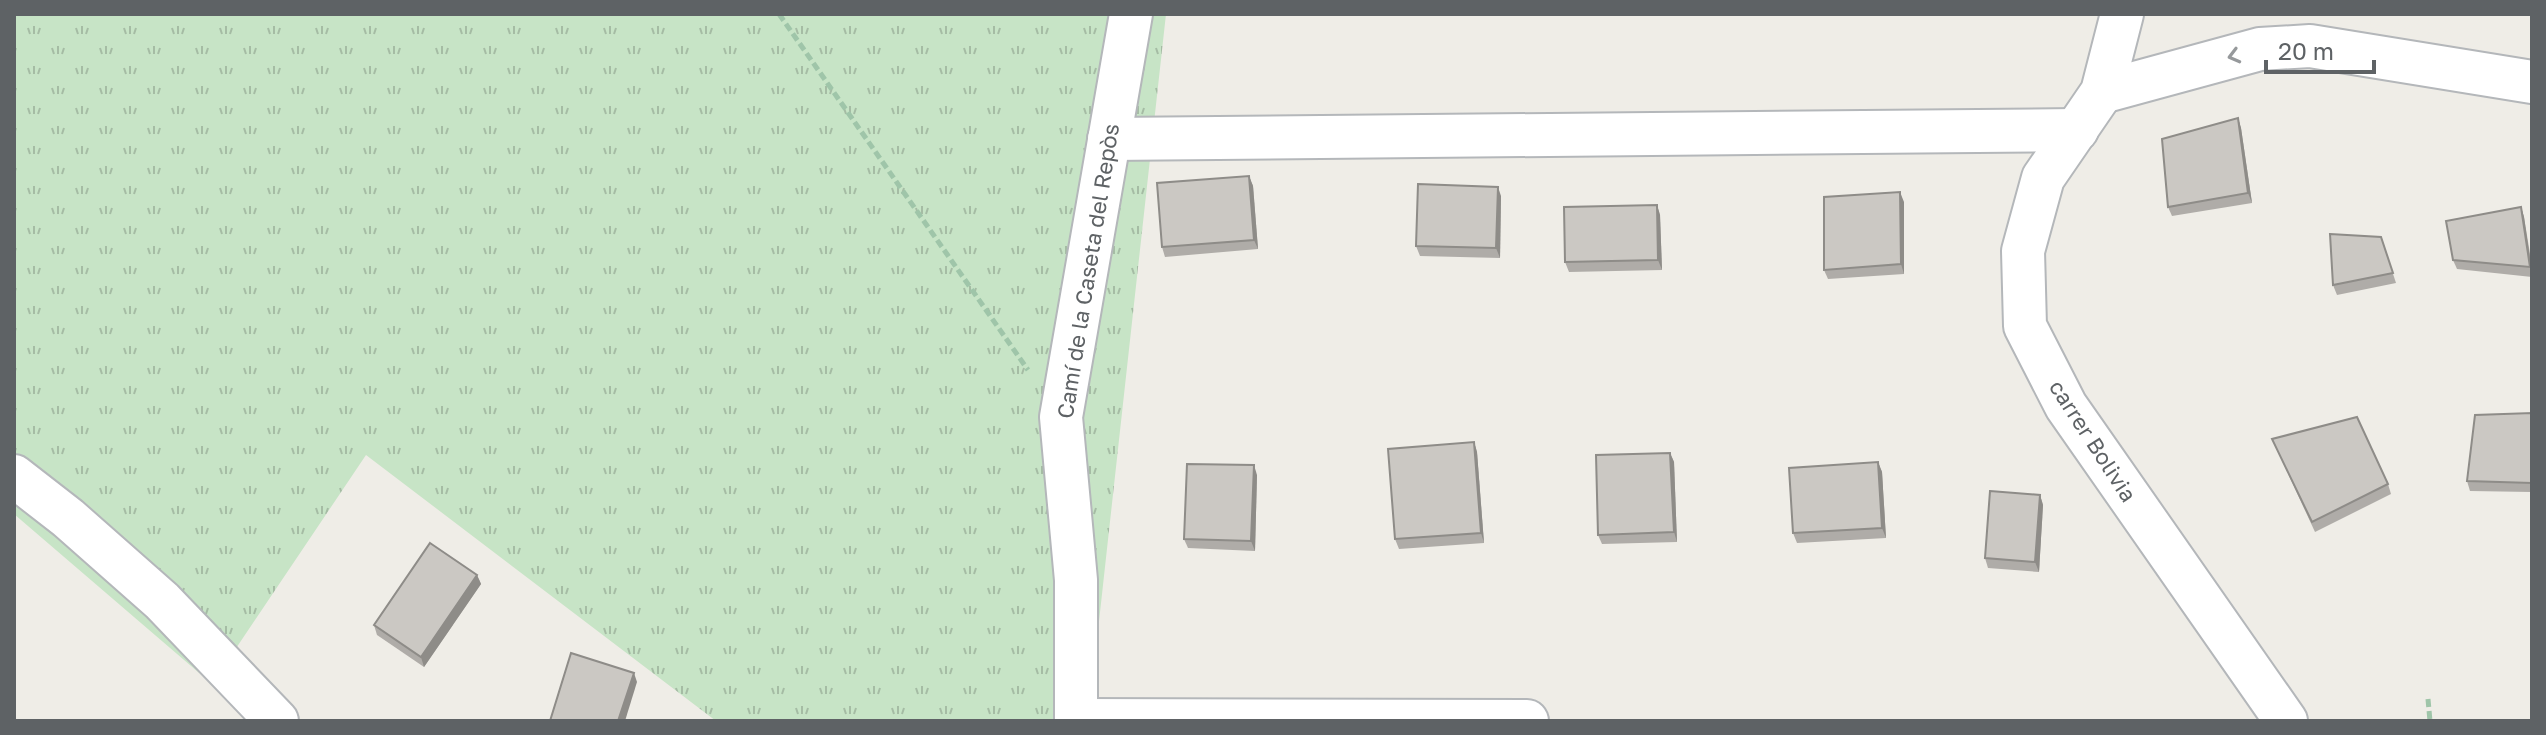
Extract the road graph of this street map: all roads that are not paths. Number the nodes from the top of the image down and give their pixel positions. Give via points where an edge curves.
1 (1131, 14) edge
2 (2122, 14) edge
3 (2532, 82) edge
4 (2102, 92) junction
5 (2077, 130) junction
6 (1109, 139) junction
7 (14, 476) edge
8 (1076, 720) edge
9 (277, 721) edge
10 (1527, 721) edge
11 (2286, 721) edge

1 - 6 street, Camí de la Caseta del Repòs
2 - 4 street, carrer Bolivia
3 -> 4 street via 2310,46 2260,49
4 - 5 street, carrer Bolivia
5 - 6 street
5 - 11 street, carrer Bolivia via 2043,178 2023,251 2025,326 2066,406
6 - 8 street, Camí de la Caseta del Repòs via 1061,417 1076,580
7 - 9 street via 162,601
8 - 10 street

